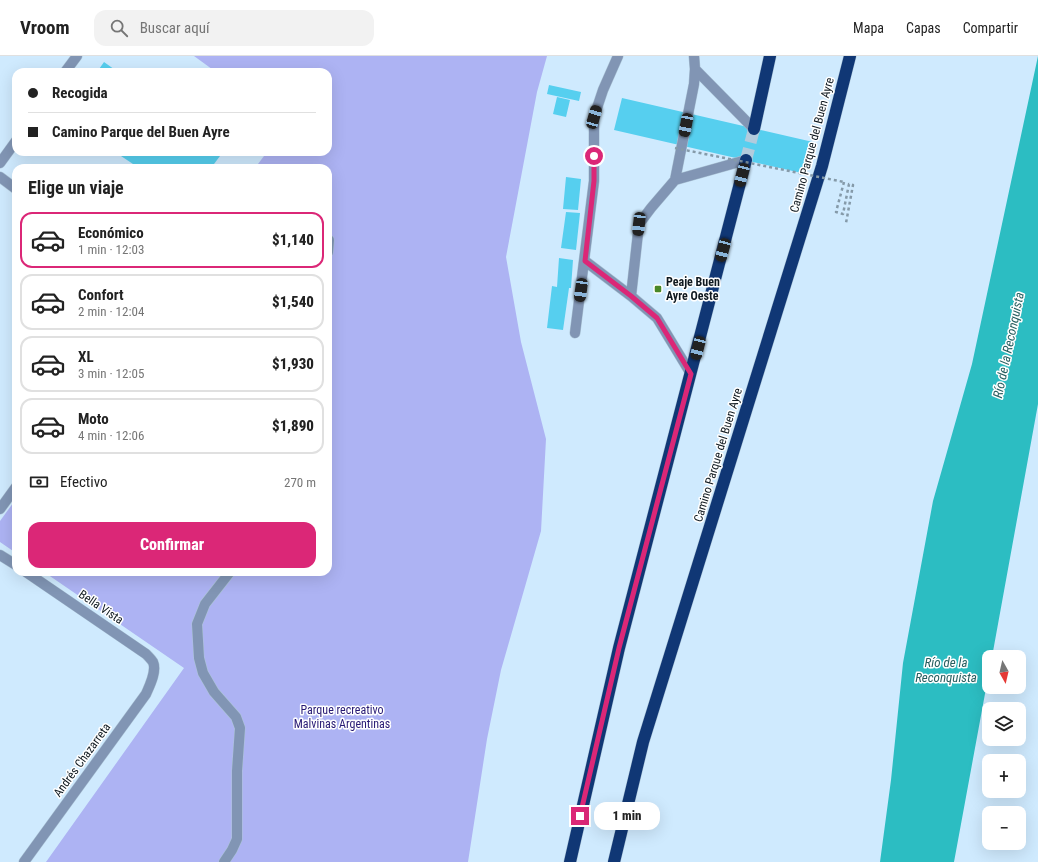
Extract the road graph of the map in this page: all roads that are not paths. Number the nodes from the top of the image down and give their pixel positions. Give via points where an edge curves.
1 (77, 56) edge
2 (618, 56) edge
3 (694, 56) edge
4 (770, 56) edge
5 (850, 56) edge
6 (68, 68) edge
7 (695, 69) junction
8 (754, 129) joint
9 (12, 146) edge
10 (746, 160) joint
11 (0, 163) edge
12 (0, 177) edge
13 (675, 180) junction
14 (12, 186) edge
15 (585, 261) junction
16 (631, 296) junction
17 (575, 333) dead end
18 (691, 374) junction
19 (12, 493) edge
20 (0, 510) edge
21 (0, 555) edge
22 (12, 563) edge
23 (32, 576) edge
24 (227, 576) edge
25 (154, 670) joint
26 (24, 862) edge
27 (224, 862) edge
28 (570, 862) edge
29 (614, 862) edge

1 - 6 street
2 - 15 street via 594,117 594,181
3 - 7 street
4 - 8 highway
5 - 29 highway, Camino Parque del Buen Ayre via 818,181 643,742
7 - 8 street
7 - 13 street
9 - 11 street
10 - 13 street
10 - 18 highway
12 - 14 street
13 - 16 street via 639,224
15 - 16 street
15 - 17 street
16 - 18 street via 657,318
18 - 28 highway via 619,648
19 - 20 street
21 - 22 street
23 - 25 street, Bella Vista via 146,654 153,662
24 - 27 street via 205,604 197,624 199,658 203,673 214,692 236,717 240,728 237,839
25 - 26 street, Andrés Chazarreta via 146,694

